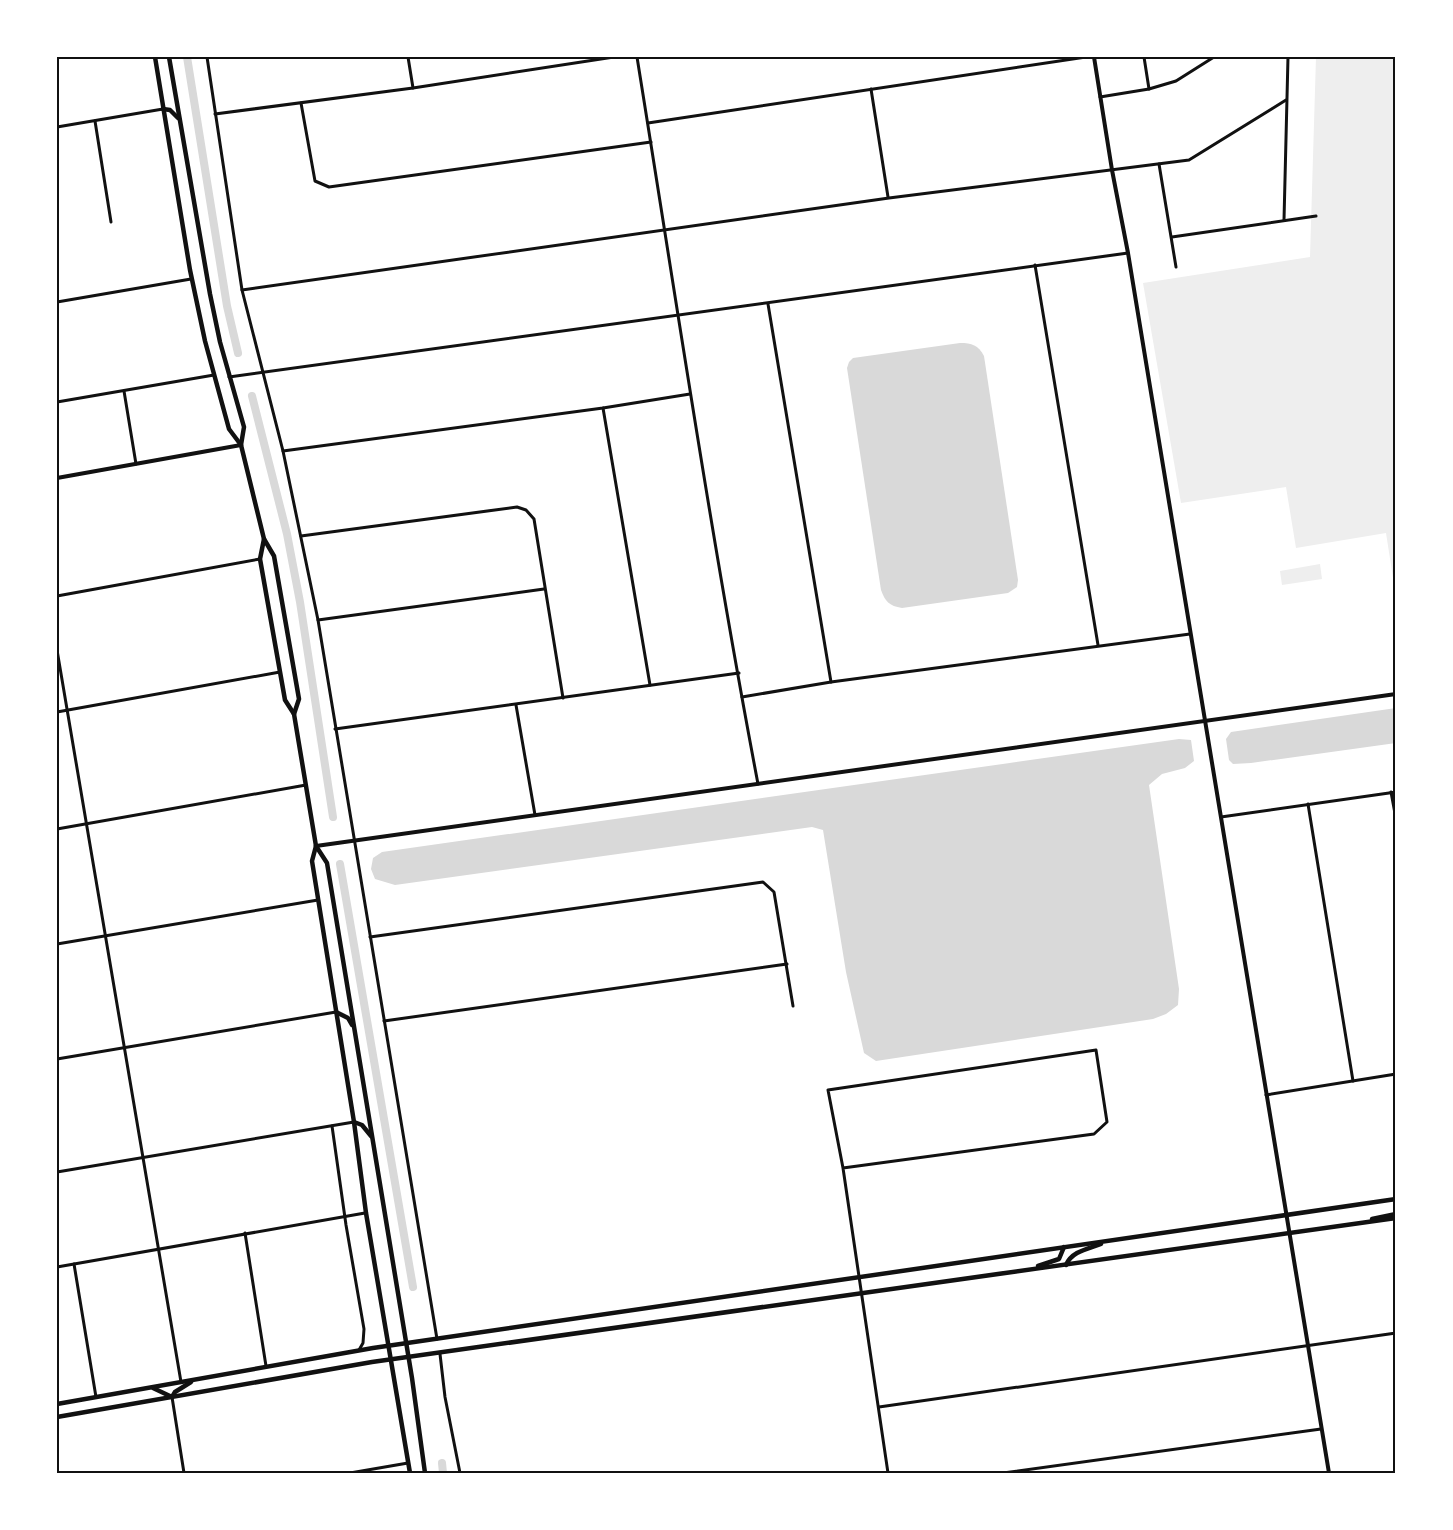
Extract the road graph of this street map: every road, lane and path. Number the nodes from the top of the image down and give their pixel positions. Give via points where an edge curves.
1 (155, 57) edge
2 (169, 57) edge
3 (207, 57) edge
4 (408, 57) edge
5 (614, 57) edge
6 (637, 57) edge
7 (1086, 57) edge
8 (1094, 57) edge
9 (1144, 57) edge
10 (1214, 57) edge
11 (1288, 57) edge
12 (413, 88) junction
13 (871, 89) junction
14 (1149, 89) junction
15 (1100, 97) junction
16 (1287, 100) junction
17 (301, 103) junction
18 (163, 109) junction
19 (215, 114) junction
20 (180, 120) junction
21 (95, 121) junction
22 (648, 123) junction
23 (57, 127) edge
24 (651, 142) junction
25 (1159, 164) junction
26 (1112, 170) junction
27 (889, 198) junction
28 (1316, 216) dead end
29 (1284, 220) junction
30 (111, 222) dead end
31 (665, 231) junction
32 (1172, 237) junction
33 (1128, 253) junction
34 (1035, 265) junction
35 (1176, 267) dead end
36 (191, 279) junction
37 (242, 290) junction
38 (57, 302) edge
39 (768, 304) junction
40 (680, 316) junction
41 (262, 372) junction
42 (214, 375) junction
43 (229, 377) junction
44 (124, 391) junction
45 (690, 394) junction
46 (57, 402) edge
47 (603, 408) junction
48 (242, 445) junction
49 (283, 451) junction
50 (136, 464) junction
51 (57, 478) edge
52 (300, 537) junction
53 (264, 539) junction
54 (261, 559) junction
55 (544, 589) junction
56 (57, 596) edge
57 (318, 620) junction
58 (1190, 634) junction
59 (1098, 645) junction
60 (57, 650) edge
61 (280, 672) junction
62 (739, 673) junction
63 (831, 682) junction
64 (650, 685) junction
65 (1396, 694) edge
66 (742, 697) junction
67 (563, 698) junction
68 (516, 705) junction
69 (67, 710) junction
70 (57, 712) edge
71 (294, 714) junction
72 (1204, 721) junction
73 (335, 729) junction
74 (758, 784) junction
75 (306, 785) junction
76 (1394, 792) edge
77 (1308, 804) junction
78 (535, 815) junction
79 (1220, 818) junction
80 (1396, 819) edge
81 (86, 824) junction
82 (57, 829) edge
83 (353, 841) junction
84 (316, 846) junction
85 (318, 900) junction
86 (106, 934) junction
87 (370, 937) junction
88 (57, 944) edge
89 (787, 964) junction
90 (793, 1006) dead end
91 (336, 1012) junction
92 (384, 1021) junction
93 (354, 1028) junction
94 (125, 1047) junction
95 (57, 1059) edge
96 (1396, 1074) edge
97 (1353, 1081) junction
98 (1266, 1095) junction
99 (354, 1122) junction
100 (332, 1126) junction
101 (373, 1138) junction
102 (143, 1157) junction
103 (843, 1168) junction
104 (57, 1172) edge
105 (1396, 1199) edge
106 (366, 1213) junction
107 (1287, 1215) junction
108 (1396, 1216) edge
109 (345, 1217) junction
110 (245, 1233) junction
111 (1289, 1233) junction
112 (1112, 1240) junction
113 (1064, 1247) junction
114 (159, 1248) junction
115 (74, 1264) junction
116 (1066, 1265) junction
117 (57, 1268) edge
118 (1018, 1272) junction
119 (859, 1277) junction
120 (862, 1294) junction
121 (1396, 1333) edge
122 (437, 1339) junction
123 (406, 1343) junction
124 (388, 1346) junction
125 (1307, 1346) junction
126 (359, 1350) junction
127 (440, 1354) junction
128 (409, 1358) junction
129 (390, 1360) junction
130 (266, 1366) junction
131 (197, 1380) junction
132 (181, 1382) junction
133 (151, 1388) junction
134 (96, 1397) junction
135 (172, 1397) junction
136 (57, 1404) edge
137 (879, 1407) junction
138 (57, 1417) edge
139 (1321, 1429) junction
140 (408, 1463) junction
141 (184, 1473) edge
142 (351, 1473) edge
143 (410, 1473) edge
144 (424, 1473) edge
145 (460, 1473) edge
146 (888, 1473) edge
147 (1003, 1473) edge
148 (1329, 1473) edge

1 - 18 main road
2 - 20 main road
3 - 19 street
4 - 12 street
5 - 12 street
6 - 22 street
7 - 13 street
8 - 15 street
9 - 14 street
10 - 14 street via 1176,81
11 - 16 street
12 - 17 street
13 - 22 street
13 - 27 street
14 - 15 street
15 - 26 street
16 - 25 street via 1189,160
16 - 29 street
17 - 19 street
17 - 24 street via 315,180 329,187
18 - 20 main road via 174,112
18 - 21 street
18 - 36 main road
19 - 37 street
20 - 43 main road via 204,267
21 - 23 street
21 - 30 street
22 - 24 street
24 - 31 street
25 - 26 street
25 - 32 street
26 - 27 street
26 - 33 street
27 - 31 street
28 - 29 street
29 - 32 street
31 - 37 street
31 - 40 street
32 - 35 street
33 - 34 street
33 - 58 street
34 - 39 street
34 - 59 street
36 - 38 street
36 - 42 main road
37 - 41 street
39 - 40 street
39 - 63 street
40 - 41 street
40 - 45 street
41 - 43 street
41 - 49 street
42 - 44 street
42 - 48 main road via 230,432
43 - 48 main road via 244,427
44 - 46 street
44 - 50 street
45 - 47 street
45 - 62 street
47 - 49 street
47 - 64 street
48 - 50 street
48 - 53 main road
49 - 52 street
50 - 51 street
52 - 55 street via 516,507 526,510 534,519
52 - 57 street
53 - 54 main road
53 - 71 main road via 274,556 279,579 299,699
54 - 56 street
54 - 61 main road
55 - 57 street
55 - 67 street
57 - 73 street
58 - 59 street
58 - 72 street
59 - 63 street
60 - 69 street
61 - 69 street
61 - 71 main road via 285,700
62 - 64 street
62 - 66 street
63 - 66 street
64 - 67 street
65 - 72 street
66 - 74 street
67 - 68 street
68 - 73 street
68 - 78 street
69 - 70 street
69 - 81 street
71 - 75 main road
72 - 74 street
72 - 79 street
73 - 83 street
74 - 78 street
75 - 81 street
75 - 84 main road
76 - 77 street
76 - 80 street
77 - 79 street
77 - 97 street
78 - 83 street
79 - 98 street
81 - 82 street
81 - 86 street
83 - 84 street
83 - 87 street
84 - 85 main road via 312,861
84 - 93 main road via 326,859
85 - 86 street
85 - 91 main road
86 - 88 street
86 - 94 street
87 - 89 street via 763,882 774,892
87 - 92 street
89 - 90 street
89 - 92 street
91 - 93 main road via 348,1018
91 - 94 street
91 - 99 main road
92 - 122 street
93 - 101 main road
94 - 95 street
94 - 102 street
96 - 97 street
97 - 98 street
98 - 107 street
99 - 100 street
99 - 101 main road
99 - 106 main road
100 - 102 street
100 - 109 street
101 - 123 main road
102 - 104 street
102 - 114 street
103 - 103 street via 828,1090 1096,1050 1107,1122 1094,1134
103 - 119 street
105 - 107 main road
106 - 109 street
106 - 124 main road
107 - 111 street
107 - 112 main road
108 - 111 main road
109 - 110 street
109 - 126 street via 364,1329
110 - 114 street
110 - 130 street
111 - 116 main road
111 - 125 street
112 - 113 main road
112 - 116 main road via 1079,1252
113 - 118 main road via 1056,1261
113 - 119 main road
114 - 115 street
114 - 132 street
115 - 117 street
115 - 134 street
116 - 118 main road
118 - 120 main road
119 - 120 street
119 - 122 main road
120 - 127 main road
120 - 137 street
121 - 125 street
122 - 123 main road
123 - 124 main road
123 - 128 main road
124 - 126 main road
124 - 129 main road
125 - 137 street
125 - 139 street
126 - 130 main road
127 - 128 main road
127 - 145 street
128 - 129 main road
128 - 144 main road
129 - 135 main road
129 - 140 main road
130 - 131 main road
131 - 132 main road
131 - 135 main road
132 - 133 main road
133 - 134 main road
133 - 135 main road
134 - 136 main road
135 - 138 main road
135 - 141 street
137 - 146 street
139 - 147 street
139 - 148 street
140 - 142 street
140 - 143 main road

